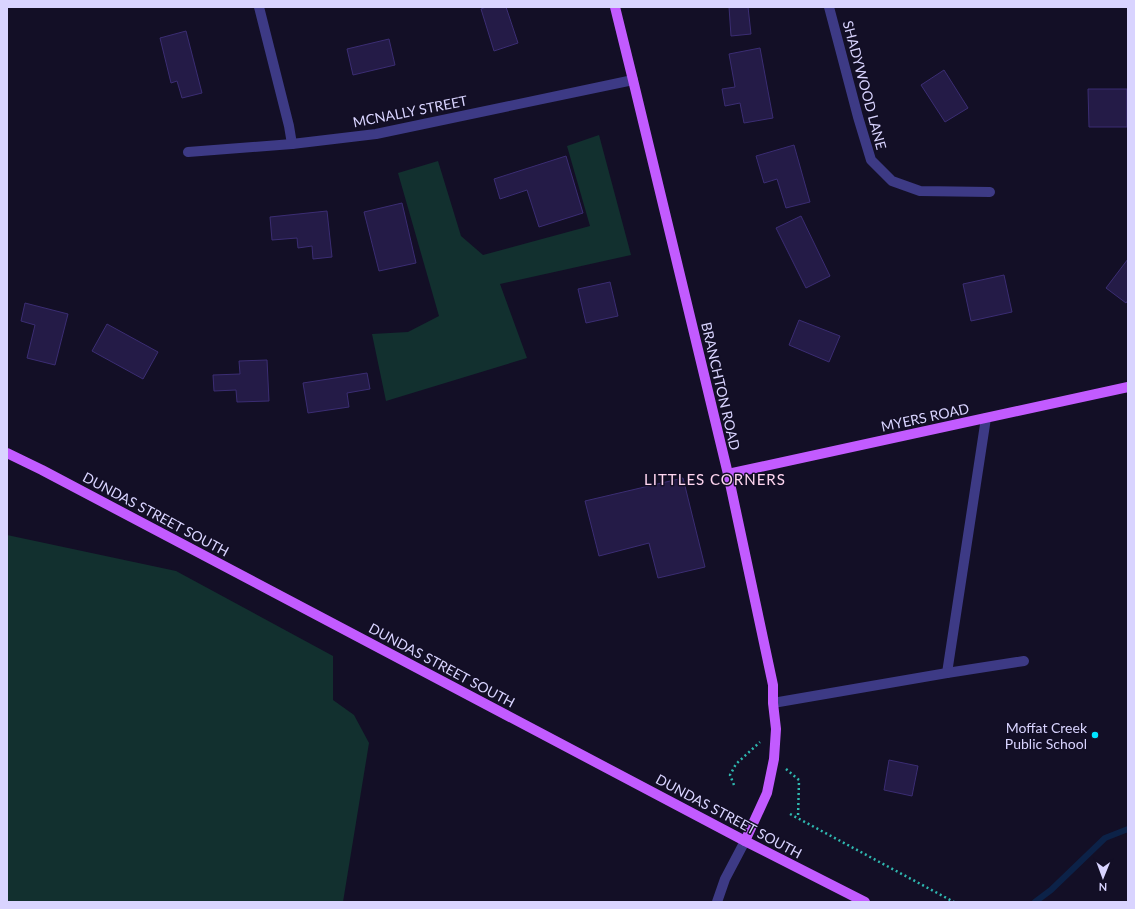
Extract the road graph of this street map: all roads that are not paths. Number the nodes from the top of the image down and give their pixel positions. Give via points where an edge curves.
1 (259, 7) edge
2 (614, 7) edge
3 (829, 7) edge
4 (633, 80) junction
5 (292, 144) junction
6 (188, 152) dead end
7 (990, 192) dead end
8 (1128, 387) edge
9 (986, 418) junction
10 (7, 453) edge
11 (728, 474) junction
12 (1024, 661) dead end
13 (948, 672) junction
14 (773, 703) junction
15 (745, 841) junction
16 (717, 902) edge
17 (865, 902) edge

1 - 5 street
2 - 4 main road, BRANCHTON ROAD
3 - 7 street, SHADYWOOD LANE via 870,160 892,181 920,191
4 - 5 street, MCNALLY STREET via 376,134
4 - 11 main road, BRANCHTON ROAD
5 - 6 street, MCNALLY STREET
8 - 9 main road, MYERS ROAD
9 - 11 main road, MYERS ROAD
9 - 13 street
10 - 15 main road, DUNDAS STREET SOUTH
11 - 14 main road, BRANCHTON ROAD via 773,685
12 - 13 street
13 - 14 street
14 - 15 main road, BRANCHTON ROAD via 776,729 774,759 767,793
15 - 16 street via 725,879
15 - 17 main road, DUNDAS STREET SOUTH

